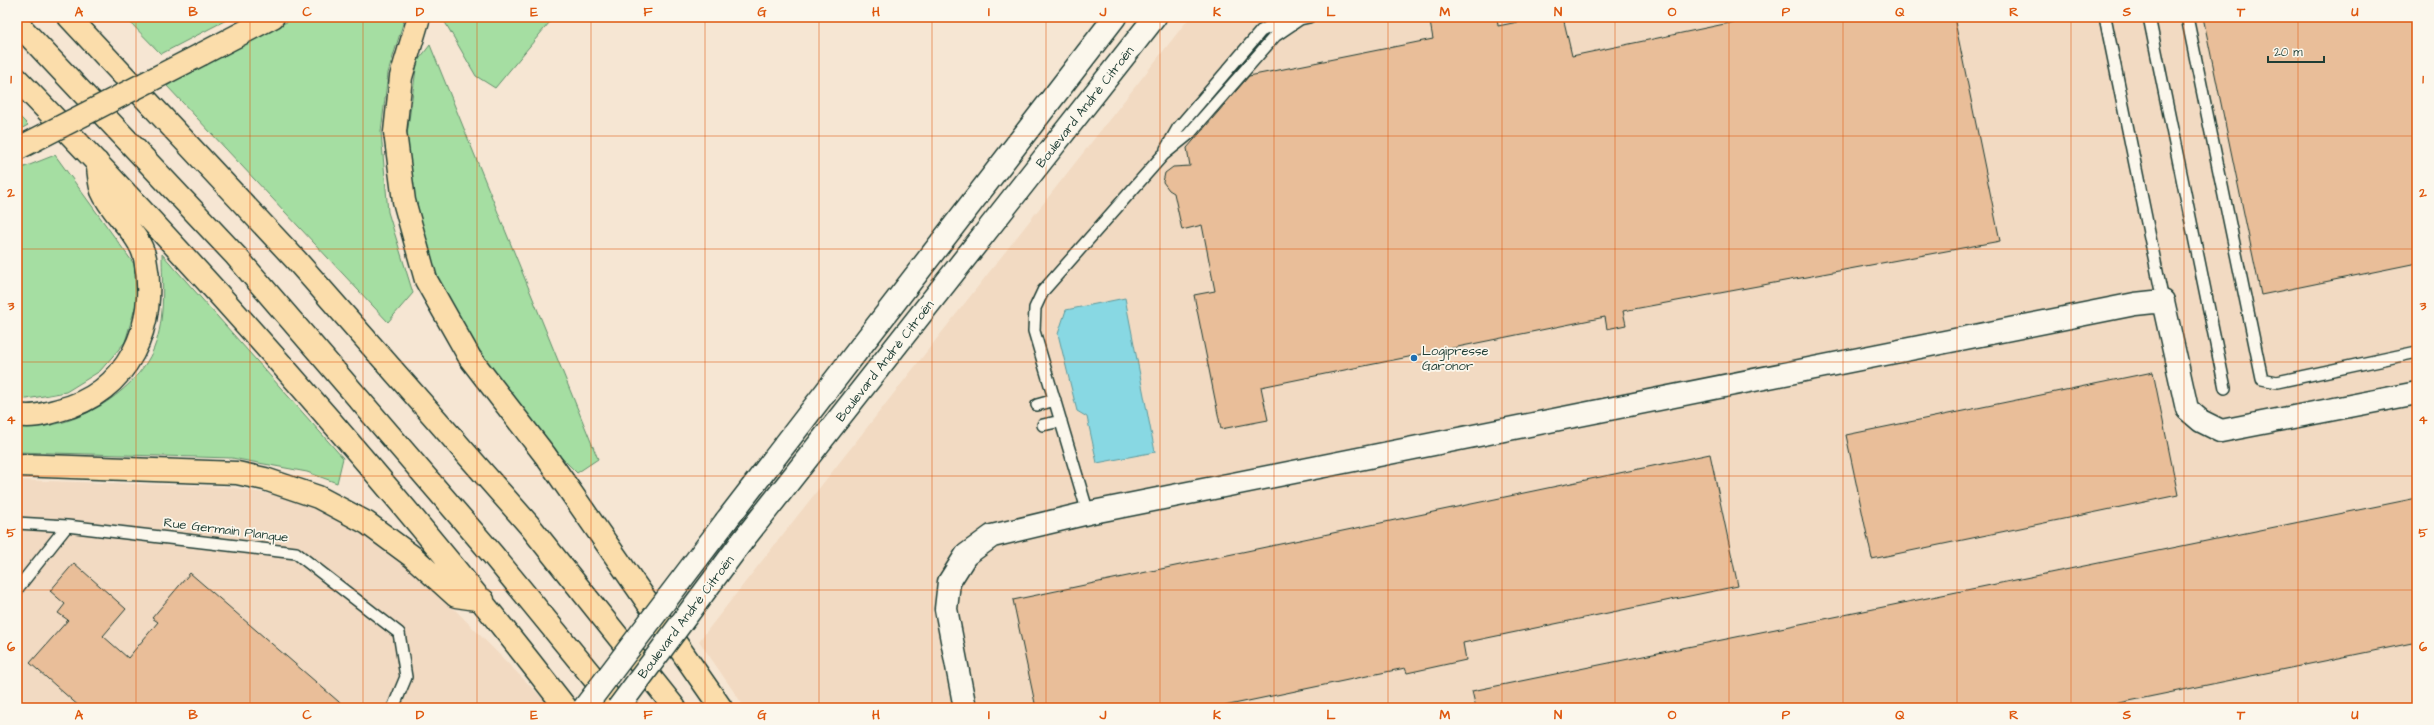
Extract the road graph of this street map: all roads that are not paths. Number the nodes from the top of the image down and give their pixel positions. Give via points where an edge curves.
1 (69, 17) edge
2 (272, 17) edge
3 (418, 17) edge
4 (1115, 17) edge
5 (1155, 17) edge
6 (2105, 17) edge
7 (2149, 17) edge
8 (2187, 17) edge
9 (1305, 18) edge
10 (17, 23) edge
11 (17, 79) edge
12 (17, 149) edge
13 (97, 162) junction
14 (2163, 301) junction
15 (2417, 352) edge
16 (2226, 388) dead end
17 (2417, 393) edge
18 (1055, 400) junction
19 (1037, 405) dead end
20 (17, 415) edge
21 (1061, 421) junction
22 (1043, 425) dead end
23 (17, 465) edge
24 (1088, 513) junction
25 (17, 523) edge
26 (67, 526) junction
27 (17, 590) edge
28 (483, 600) junction
29 (393, 708) edge
30 (566, 708) edge
31 (584, 708) edge
32 (618, 708) edge
33 (675, 708) edge
34 (721, 708) edge
35 (964, 708) edge

1 - 33 main road via 296,260 513,508
2 - 12 main road, bridge
3 - 34 main road via 401,77 395,132 404,201 426,280 470,358 545,455
4 - 31 main road, Boulevard André Citroën, bridge
5 - 32 main road, Boulevard André Citroën, bridge via 740,544
6 - 14 lane
7 - 16 lane
8 - 15 lane via 2262,378 2277,382
9 - 18 lane via 1273,24 1261,31 1178,128 1163,155 1044,291 1035,308 1034,331
10 - 32 main road via 236,256 493,555
11 - 13 main road
13 - 20 main road via 102,192 130,230 144,257 148,300 139,343 116,380 78,405 29,417
13 - 28 main road via 270,352
14 - 17 main road via 2187,410 2201,421 2221,431
14 - 24 main road via 2135,304
18 - 19 lane
18 - 21 lane
21 - 22 lane
21 - 24 lane
23 - 28 main road via 237,473 265,479 318,497 367,522 413,557 456,596
24 - 35 main road via 992,536 966,555 949,582 946,609
25 - 26 lane, Rue Germain Planque
26 - 27 lane
26 - 29 lane, Rue Germain Planque via 296,553 399,633 406,677
28 - 30 main road

